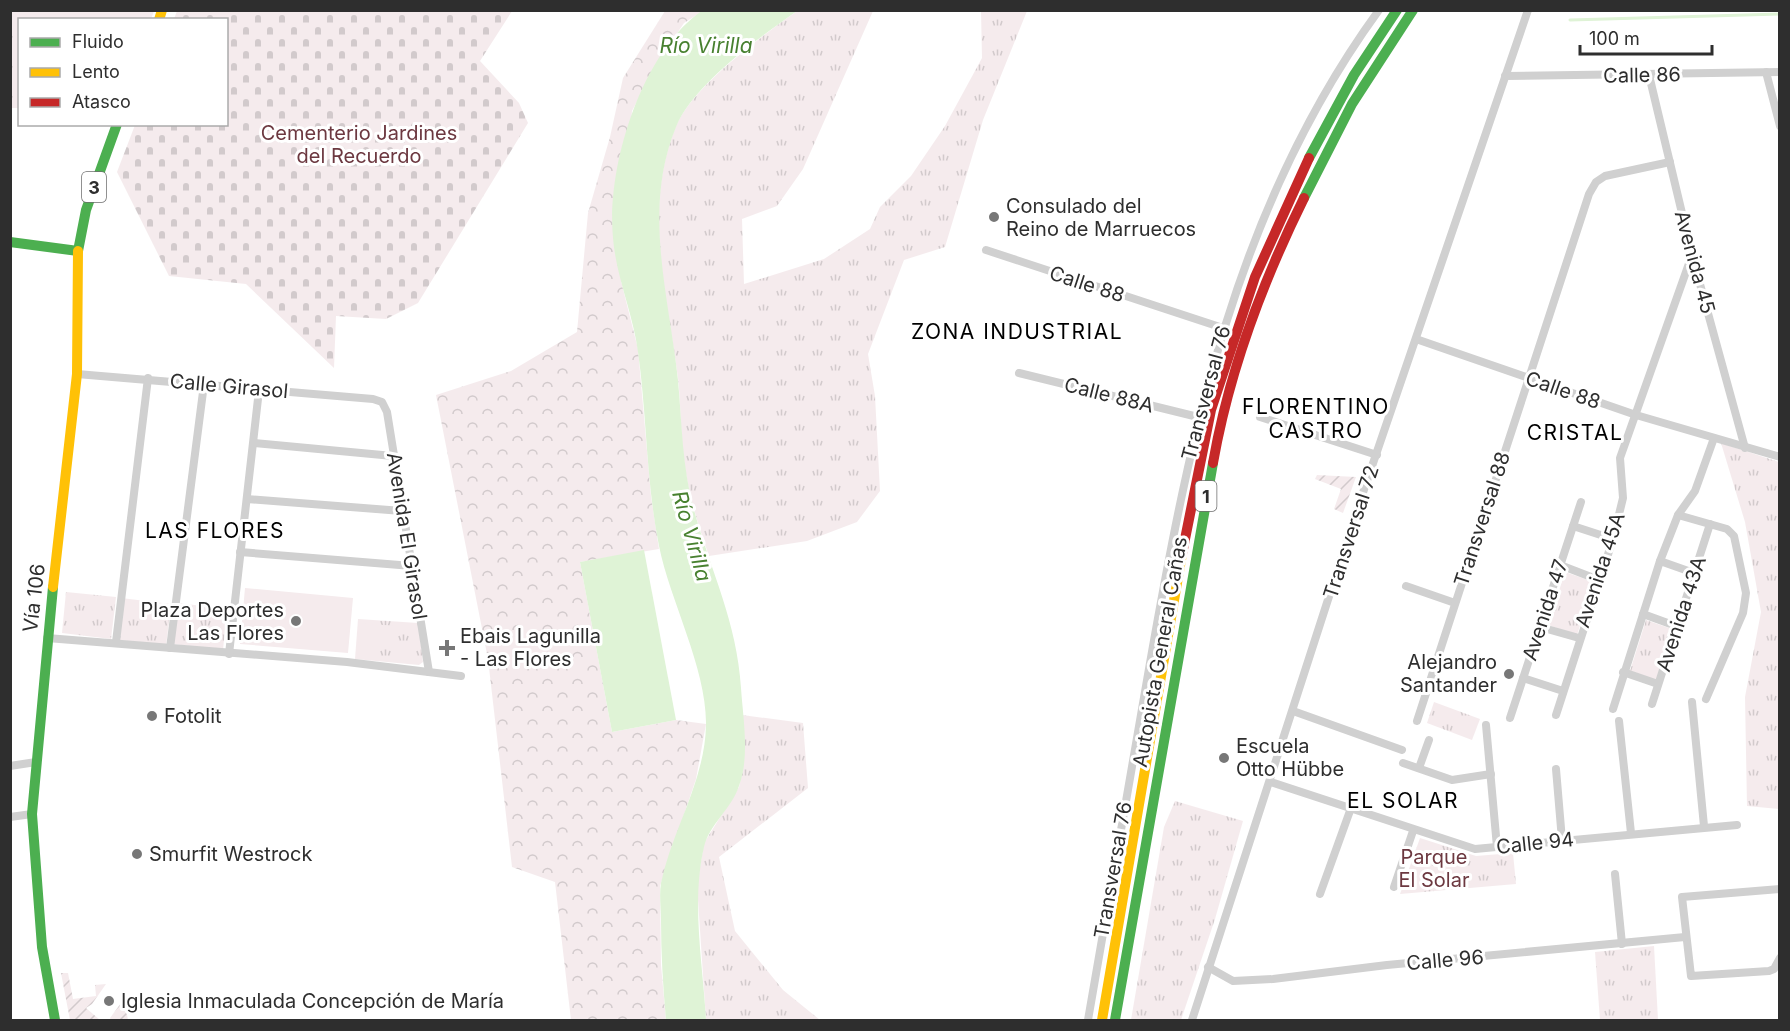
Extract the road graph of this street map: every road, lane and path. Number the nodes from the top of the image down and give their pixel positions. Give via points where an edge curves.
1 (1379, 10) edge
2 (1397, 10) edge
3 (1413, 10) edge
4 (1528, 10) edge
5 (1766, 72) junction
6 (1779, 72) edge
7 (1649, 75) junction
8 (1505, 76) junction
9 (116, 126) edge
10 (1779, 126) edge
11 (1670, 162) junction
12 (10, 242) edge
13 (986, 250) dead end
14 (78, 251) junction
15 (1692, 255) junction
16 (1222, 328) junction
17 (1416, 339) junction
18 (1019, 373) dead end
19 (76, 374) junction
20 (148, 378) junction
21 (1528, 378) junction
22 (204, 384) junction
23 (259, 390) junction
24 (382, 402) joint
25 (1636, 415) junction
26 (1198, 417) junction
27 (1260, 417) dead end
28 (1713, 438) junction
29 (254, 443) junction
30 (1745, 448) junction
31 (1377, 455) junction
32 (393, 456) junction
33 (1779, 457) edge
34 (247, 499) junction
35 (1581, 502) dead end
36 (402, 511) junction
37 (1678, 515) junction
38 (1710, 524) junction
39 (1573, 526) junction
40 (1613, 539) junction
41 (240, 552) junction
42 (1660, 561) junction
43 (1560, 565) junction
44 (412, 566) junction
45 (1694, 573) junction
46 (1599, 580) junction
47 (1406, 586) dead end
48 (1455, 603) junction
49 (1643, 614) junction
50 (1676, 626) junction
51 (1540, 627) junction
52 (47, 638) junction
53 (1579, 638) junction
54 (116, 642) junction
55 (170, 648) junction
56 (229, 654) junction
57 (429, 672) junction
58 (1623, 672) junction
59 (461, 676) dead end
60 (1523, 678) junction
61 (1658, 684) junction
62 (1563, 692) junction
63 (1706, 699) dead end
64 (1692, 702) dead end
65 (1652, 704) dead end
66 (1613, 709) dead end
67 (1293, 711) junction
68 (1556, 715) dead end
69 (1510, 718) dead end
70 (1417, 721) dead end
71 (1619, 721) dead end
72 (1486, 725) dead end
73 (1429, 740) dead end
74 (1402, 750) dead end
75 (36, 762) junction
76 (1403, 763) dead end
77 (10, 766) edge
78 (1419, 768) junction
79 (1556, 769) dead end
80 (1491, 774) junction
81 (1271, 782) junction
82 (1351, 808) junction
83 (32, 814) junction
84 (10, 817) edge
85 (1737, 825) dead end
86 (1704, 826) junction
87 (1413, 831) junction
88 (1631, 833) junction
89 (1562, 840) junction
90 (1497, 847) junction
91 (1615, 874) dead end
92 (1394, 886) dead end
93 (1779, 889) edge
94 (1320, 894) dead end
95 (1685, 937) junction
96 (1622, 944) junction
97 (1778, 962) edge
98 (1208, 967) junction
99 (55, 1020) edge
100 (1088, 1020) edge
101 (1102, 1020) edge
102 (1115, 1020) edge
103 (1192, 1020) edge

1 - 16 street, Transversal 76 via 1339,69 1281,178
2 - 101 main road, Autopista General Cañas / 1 via 1317,140 1255,277 1211,410 1186,529
3 - 102 main road, Autopista General Cañas / 1 via 1331,143 1267,284 1221,414
4 - 8 street, Transversal 72
5 - 6 street, Calle 86
5 - 7 street, Calle 86
5 - 10 street
7 - 8 street, Calle 86
7 - 11 street, Avenida 45
8 - 17 street, Transversal 72
9 - 14 main road, 3 via 86,210
11 - 15 street, Avenida 45
11 - 21 street, Transversal 88 via 1605,176 1596,182
12 - 14 main road
13 - 16 street, Calle 88
14 - 19 main road, Vía 106
15 - 25 street, Avenida 45A
15 - 30 street, Avenida 45
16 - 26 street, Transversal 76
17 - 21 street, Calle 88
17 - 31 street, Transversal 72
18 - 26 street, Calle 88A
19 - 20 street, Calle Girasol
19 - 52 main road, Vía 106
20 - 22 street, Calle Girasol
20 - 54 street
21 - 25 street, Calle 88
21 - 48 street, Transversal 88
22 - 23 street, Calle Girasol
22 - 55 street
23 - 24 street, Calle Girasol
23 - 29 street
24 - 32 street, Avenida El Girasol
25 - 28 street, Calle 88
25 - 40 street, Avenida 45A via 1620,458 1623,498
26 - 100 street, Transversal 76 via 1176,513
27 - 31 street
28 - 30 street, Calle 88
28 - 37 street via 1695,491
29 - 32 street
29 - 34 street
30 - 33 street, Calle 88
31 - 67 street, Transversal 72
32 - 36 street, Avenida El Girasol
34 - 36 street
34 - 41 street
35 - 39 street, Avenida 47
36 - 44 street, Avenida El Girasol
37 - 38 street
37 - 42 street
38 - 45 street, Avenida 43A
38 - 63 street via 1727,529 1734,536 1746,593 1743,613
39 - 40 street
39 - 43 street, Avenida 47
40 - 46 street, Avenida 45A
41 - 44 street
41 - 56 street
42 - 45 street
42 - 49 street
43 - 46 street
43 - 51 street, Avenida 47
44 - 57 street, Avenida El Girasol
45 - 50 street, Avenida 43A
46 - 53 street, Avenida 45A
47 - 48 street
48 - 70 street, Transversal 88
49 - 50 street
49 - 58 street
50 - 61 street, Avenida 43A
51 - 53 street
51 - 60 street, Avenida 47
52 - 54 street
52 - 75 main road, Vía 106
53 - 62 street, Avenida 45A
54 - 55 street
55 - 56 street
56 - 57 street
57 - 59 street
58 - 61 street
58 - 66 street
60 - 62 street
60 - 69 street, Avenida 47
61 - 65 street, Avenida 43A
62 - 68 street, Avenida 45A
64 - 86 street
67 - 74 street
67 - 81 street, Transversal 72
71 - 88 street
72 - 80 street
73 - 78 street
75 - 77 street
75 - 83 main road, Vía 106
76 - 78 street
78 - 80 street via 1452,780
79 - 89 street
80 - 90 street
81 - 82 street, Calle 94
81 - 98 street, Transversal 72
82 - 87 street, Calle 94
82 - 94 street
83 - 84 street
83 - 99 main road, Vía 106 via 42,947
85 - 86 street, Calle 94
86 - 88 street, Calle 94
87 - 90 street, Calle 94 via 1475,849
87 - 92 street
88 - 89 street, Calle 94
89 - 90 street, Calle 94
91 - 96 street
93 - 95 street via 1682,897
95 - 96 street, Calle 96
95 - 97 street via 1691,976 1769,971
96 - 98 street, Calle 96 via 1273,979 1233,981
98 - 103 street, Transversal 72

